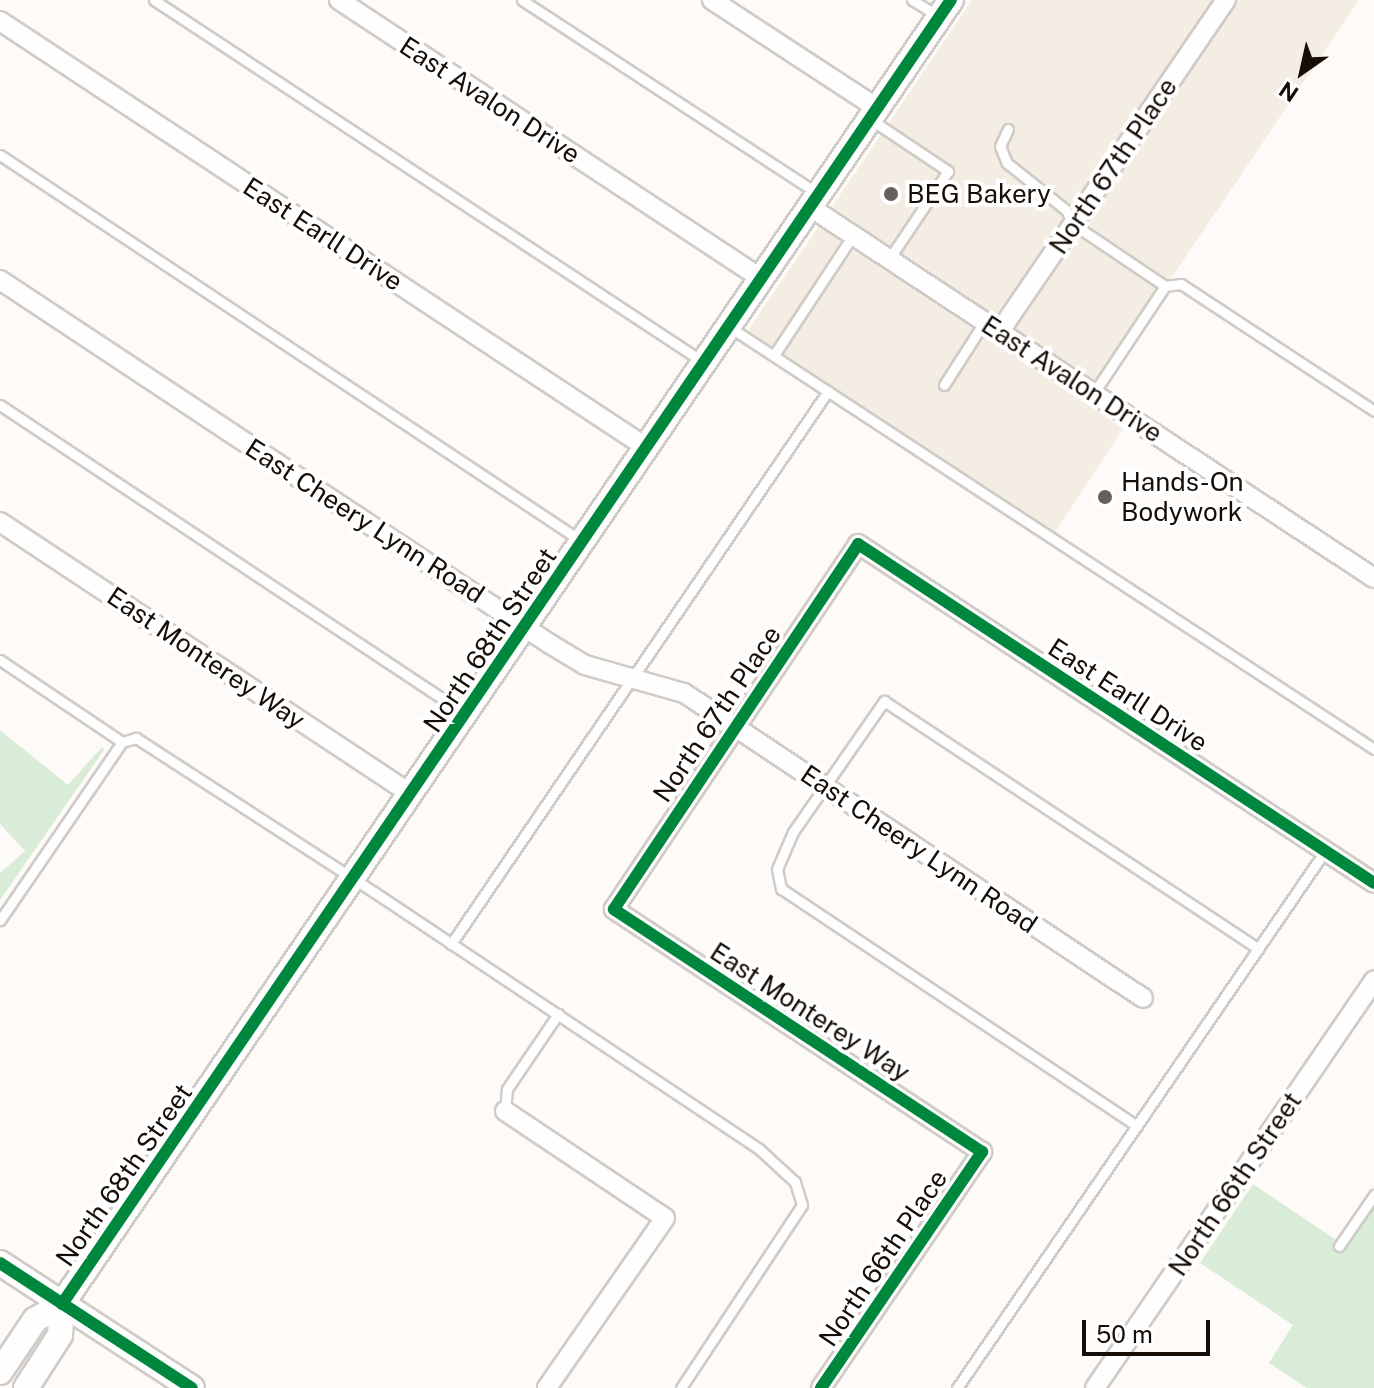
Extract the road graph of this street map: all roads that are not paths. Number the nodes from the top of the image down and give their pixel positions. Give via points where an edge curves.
1 (154, 0) edge
2 (339, 0) edge
3 (522, 0) edge
4 (712, 0) edge
5 (912, 0) edge
6 (1226, 0) edge
7 (945, 9) edge
8 (0, 21) edge
9 (874, 114) junction
10 (1008, 129) dead end
11 (0, 155) edge
12 (815, 201) junction
13 (1073, 224) junction
14 (853, 235) junction
15 (889, 259) junction
16 (762, 279) junction
17 (0, 280) edge
18 (1165, 286) junction
19 (992, 326) junction
20 (730, 327) junction
21 (774, 355) junction
22 (705, 363) junction
23 (944, 385) dead end
24 (828, 391) junction
25 (1094, 393) junction
26 (0, 405) edge
27 (1374, 411) edge
28 (647, 448) junction
29 (0, 522) edge
30 (583, 542) junction
31 (858, 544) joint
32 (1374, 578) edge
33 (525, 627) junction
34 (0, 660) edge
35 (636, 679) junction
36 (466, 715) junction
37 (735, 726) junction
38 (122, 742) junction
39 (1374, 749) edge
40 (825, 786) junction
41 (412, 795) junction
42 (1325, 851) junction
43 (353, 880) junction
44 (1374, 883) edge
45 (614, 909) joint
46 (0, 920) edge
47 (451, 944) junction
48 (1258, 949) junction
49 (1374, 980) edge
50 (1143, 998) dead end
51 (558, 1014) junction
52 (505, 1111) joint
53 (1137, 1126) junction
54 (982, 1152) joint
55 (1374, 1195) edge
56 (1339, 1246) dead end
57 (0, 1263) edge
58 (62, 1304) junction
59 (0, 1372) edge
60 (26, 1388) edge
61 (192, 1388) edge
62 (547, 1388) edge
63 (681, 1388) edge
64 (821, 1388) edge
65 (957, 1388) edge
66 (1095, 1388) edge

1 - 22 lane
2 - 16 street, East Avalon Drive
3 - 12 lane
4 - 9 street
5 - 7 lane
6 - 13 street, North 67th Place
7 - 9 main road, North 68th Street
8 - 28 street, East Earll Drive
9 - 12 main road, North 68th Street
9 - 15 lane via 948,171
10 - 13 lane via 1000,146 1007,163 1066,210
11 - 30 lane
12 - 14 street, East Avalon Drive
12 - 16 main road, North 68th Street
13 - 18 lane
13 - 19 street, North 67th Place
14 - 15 street, East Avalon Drive
14 - 21 lane
15 - 19 street, East Avalon Drive
16 - 20 main road, North 68th Street
17 - 33 street, East Cheery Lynn Road
18 - 25 lane
18 - 27 lane via 1181,284
19 - 23 lane
19 - 25 street, East Avalon Drive
20 - 21 lane
20 - 22 main road, North 68th Street
21 - 24 lane
22 - 28 main road, North 68th Street
24 - 35 lane
24 - 39 lane
25 - 32 street, East Avalon Drive
26 - 36 lane
28 - 30 main road, North 68th Street
29 - 41 street, East Monterey Way
30 - 33 main road, North 68th Street
31 - 37 street, North 67th Place
31 - 42 street, East Earll Drive
33 - 35 street, East Cheery Lynn Road via 585,665
33 - 36 main road, North 68th Street
34 - 38 lane
35 - 37 street, East Cheery Lynn Road via 684,693
35 - 47 lane
36 - 41 main road, North 68th Street
37 - 40 street, East Cheery Lynn Road
37 - 45 street, North 67th Place
38 - 43 lane via 136,738
38 - 46 lane
40 - 48 lane via 884,701
40 - 50 street, East Cheery Lynn Road
40 - 53 lane via 793,832 777,869 781,889
41 - 43 main road, North 68th Street
42 - 44 street, East Earll Drive
42 - 48 lane
43 - 47 lane
43 - 58 main road, North 68th Street
45 - 54 street, East Monterey Way
47 - 51 lane
48 - 53 lane
49 - 66 street, North 66th Street
51 - 52 lane via 507,1089
51 - 63 lane via 759,1149 795,1182 802,1205
52 - 62 street via 665,1218
53 - 65 lane
54 - 64 street, North 66th Place
55 - 56 lane
57 - 58 main road
58 - 59 main road, North 68th Street via 35,1320
58 - 60 main road, North 68th Street via 60,1335
58 - 61 main road

